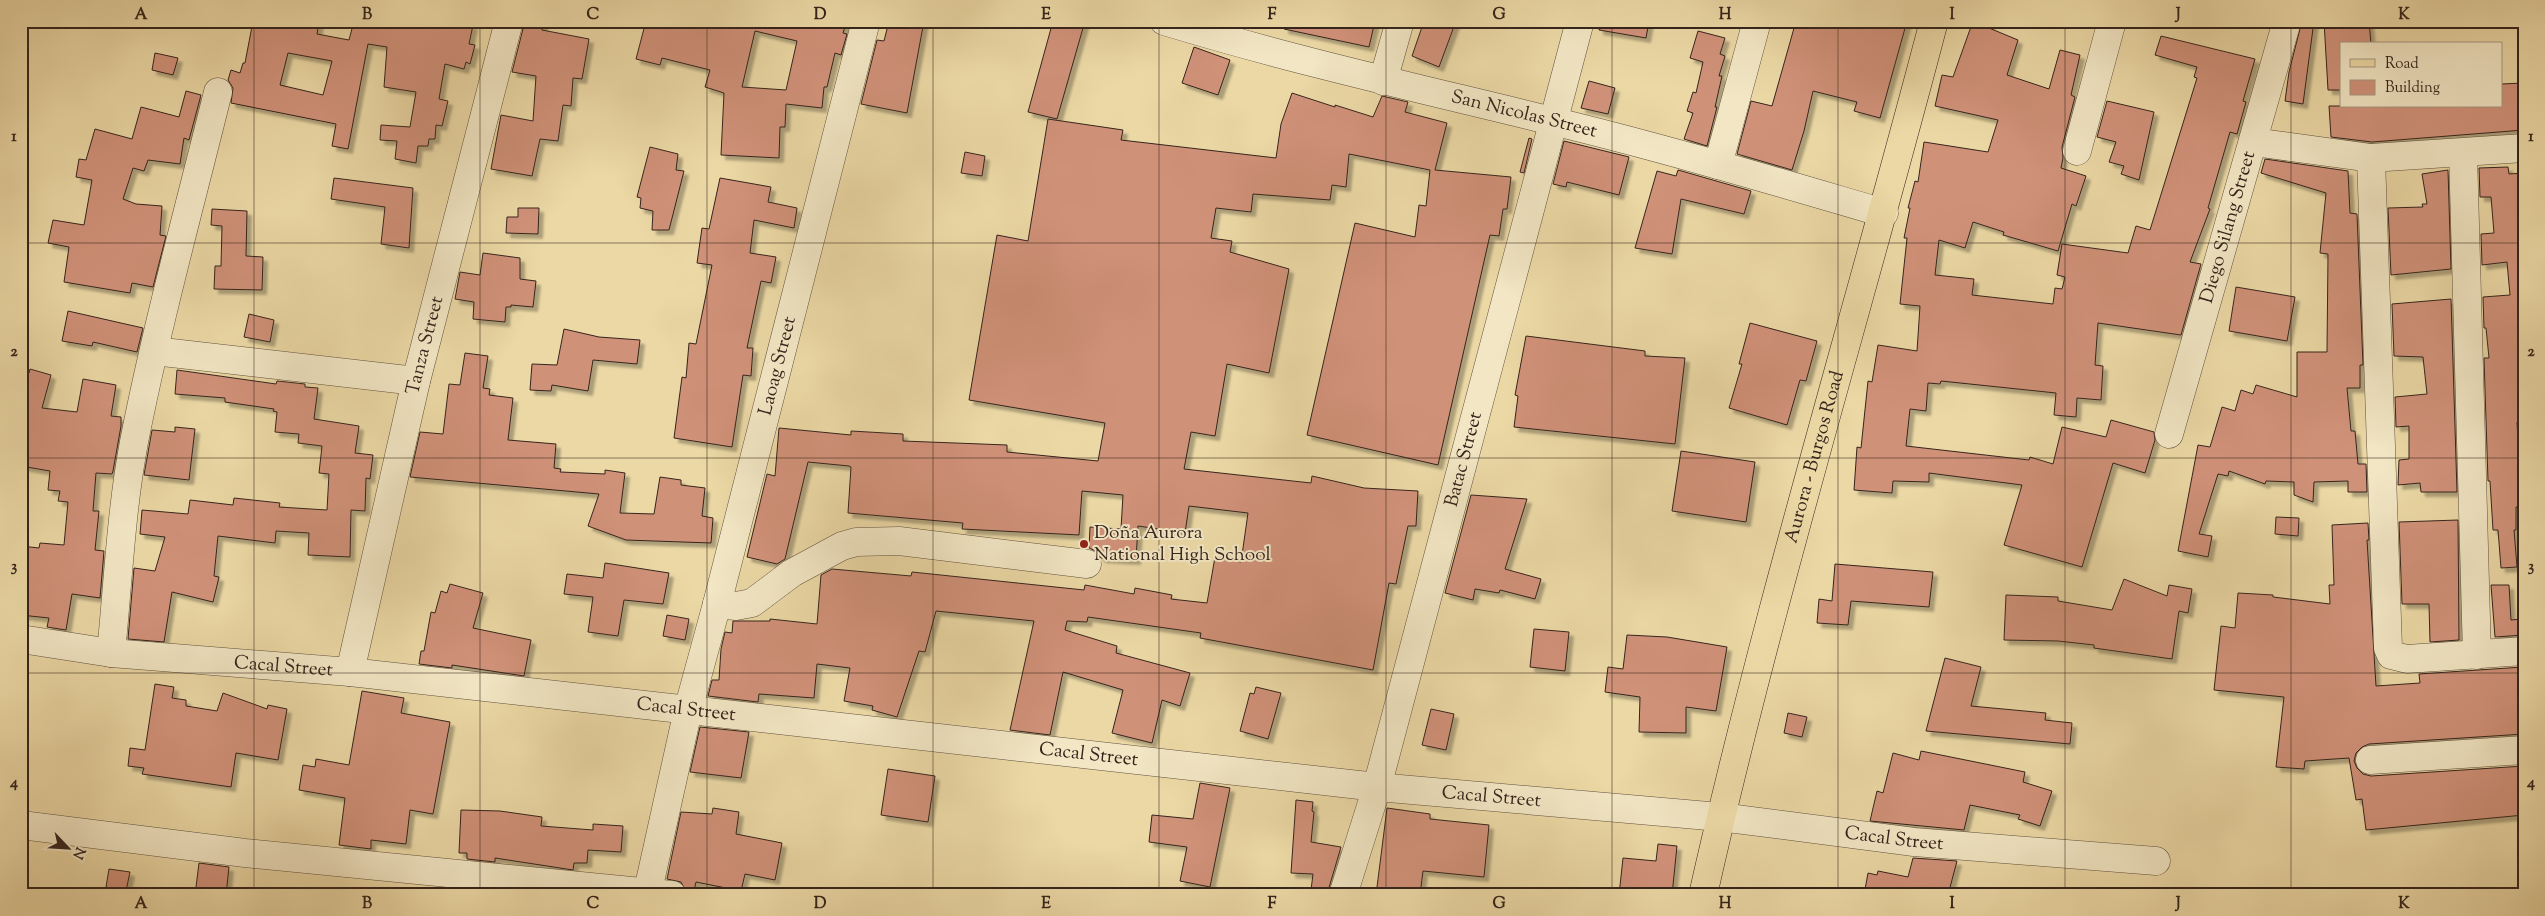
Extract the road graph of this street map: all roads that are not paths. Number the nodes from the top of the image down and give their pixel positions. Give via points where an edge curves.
1 (509, 21) edge
2 (866, 21) edge
3 (1164, 21) edge
4 (1400, 21) edge
5 (1580, 21) edge
6 (1757, 21) edge
7 (1934, 21) edge
8 (2112, 21) edge
9 (2287, 21) edge
10 (1222, 30) edge
11 (1384, 81) junction
12 (218, 92) dead end
13 (1553, 121) junction
14 (2253, 142) junction
15 (2524, 148) edge
16 (2076, 151) dead end
17 (2463, 152) junction
18 (2371, 158) junction
19 (1718, 165) junction
20 (1884, 213) junction
21 (154, 351) junction
22 (416, 381) junction
23 (2170, 434) dead end
24 (1087, 564) dead end
25 (717, 604) junction
26 (21, 639) edge
27 (2524, 651) edge
28 (111, 653) junction
29 (2477, 655) junction
30 (350, 672) junction
31 (688, 710) junction
32 (2524, 750) edge
33 (2370, 760) dead end
34 (1377, 787) junction
35 (1720, 817) junction
36 (21, 825) edge
37 (2156, 861) dead end
38 (656, 894) edge
39 (1344, 895) edge
40 (1703, 895) edge

1 - 22 street, Tanza Street
2 - 25 street, Laoag Street
3 - 10 street, San Nicolas Street
4 - 11 street
5 - 13 street, Batac Street
6 - 19 street
7 - 20 main road, Aurora - Burgos Road
8 - 16 street
9 - 14 street, Diego Silang Street
10 - 11 street, San Nicolas Street
11 - 13 street, San Nicolas Street
12 - 21 street
13 - 19 street, San Nicolas Street
13 - 34 street, Batac Street
14 - 18 street
14 - 23 street, Diego Silang Street
15 - 17 street
17 - 18 street
17 - 29 street
18 - 29 street via 2388,648 2391,655 2407,659
19 - 20 street, San Nicolas Street
20 - 35 main road, Aurora - Burgos Road
21 - 22 street
21 - 28 street via 126,497
22 - 30 street, Tanza Street
24 - 25 street via 899,541 856,542 842,546 792,573 752,603 736,606
25 - 31 street, Laoag Street
26 - 28 street, Cacal Street
27 - 29 street
28 - 30 street, Cacal Street
30 - 31 street, Cacal Street
31 - 34 street, Cacal Street
31 - 38 street, Laoag Street
32 - 33 street
34 - 35 street, Cacal Street
34 - 39 street, Batac Street
35 - 37 street, Cacal Street via 1914,842
35 - 40 main road, Aurora - Burgos Road
36 - 38 street via 245,853

